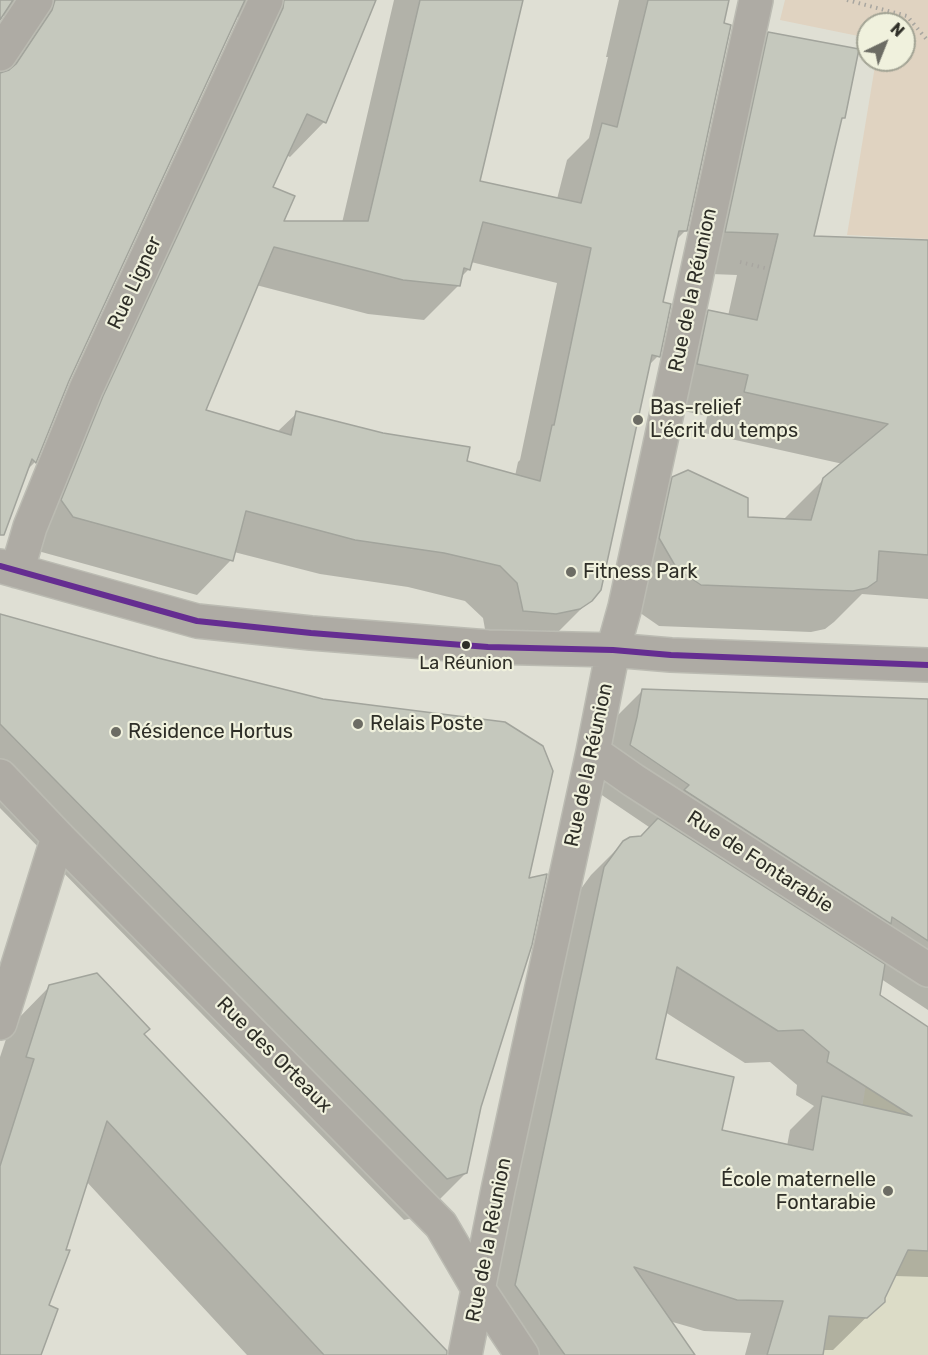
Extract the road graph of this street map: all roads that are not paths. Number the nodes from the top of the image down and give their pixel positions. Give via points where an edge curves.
1 (36, 0) edge
2 (267, 0) edge
3 (756, 0) edge
4 (0, 54) edge
5 (9, 568) edge
6 (613, 650) junction
7 (928, 665) edge
8 (593, 753) junction
9 (0, 776) edge
10 (58, 837) junction
11 (928, 969) edge
12 (0, 1023) edge
13 (479, 1290) junction
14 (465, 1355) edge
15 (522, 1355) edge

1 - 4 street
2 - 5 street, Rue Ligner via 86,389 30,527
3 - 6 street, Rue de la Réunion
5 - 6 street via 197,621 488,647
6 - 7 street
6 - 8 street, Rue de la Réunion
8 - 11 street, Rue de Fontarabie
8 - 13 street, Rue de la Réunion
9 - 10 street, Rue des Orteaux
10 - 12 street
10 - 13 street, Rue des Orteaux via 441,1225
13 - 14 street, Rue de la Réunion
13 - 15 street, Rue des Orteaux

